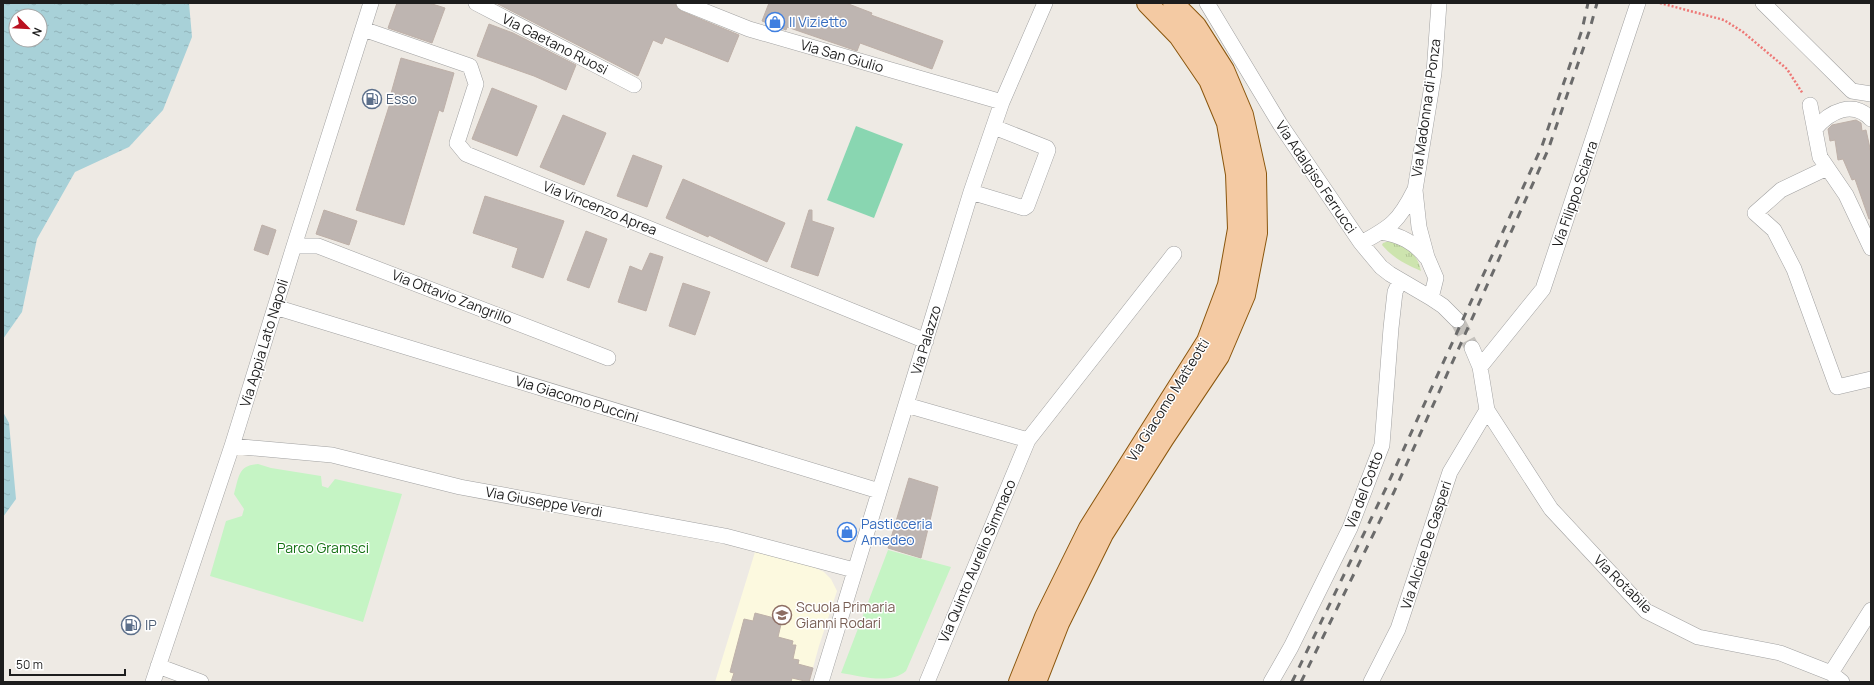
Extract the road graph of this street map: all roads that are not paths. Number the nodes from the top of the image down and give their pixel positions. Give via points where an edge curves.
1 (371, 3) edge
2 (476, 3) edge
3 (684, 3) edge
4 (1045, 3) edge
5 (1147, 3) edge
6 (1172, 3) edge
7 (1207, 3) edge
8 (1439, 3) edge
9 (1638, 3) edge
10 (1763, 3) edge
11 (363, 29) junction
12 (634, 85) dead end
13 (1871, 94) edge
14 (1002, 102) junction
15 (1810, 105) road end
16 (1871, 119) edge
17 (994, 127) junction
18 (1815, 129) junction
19 (1827, 168) junction
20 (1414, 190) junction
21 (971, 192) junction
22 (1381, 232) junction
23 (1361, 243) junction
24 (294, 246) junction
25 (1871, 248) edge
26 (1174, 254) dead end
27 (1427, 257) junction
28 (1400, 281) junction
29 (1431, 298) junction
30 (275, 307) junction
31 (1457, 320) tunnel mouth
32 (926, 341) junction
33 (1472, 348) tunnel mouth
34 (608, 358) dead end
35 (1480, 367) junction
36 (1871, 379) edge
37 (906, 405) junction
38 (1487, 410) junction
39 (1028, 440) junction
40 (232, 446) junction
41 (879, 491) junction
42 (854, 570) junction
43 (1871, 610) edge
44 (158, 666) junction
45 (1837, 678) edge
46 (153, 682) edge
47 (201, 682) edge
48 (820, 682) edge
49 (926, 682) edge
50 (1019, 682) edge
51 (1036, 682) edge
52 (1271, 682) edge
53 (1371, 682) edge

1 - 11 street, Via Appia Lato Napoli
2 - 12 street, Via Gaetano Ruosi
3 - 14 street, Via San Giulio via 749,29
4 - 14 street, Via Palazzo
5 - 50 main road, Via Giacomo Matteotti via 1179,36 1209,80 1227,123 1236,174 1238,229 1228,285 1207,340 1089,528 1045,617
6 - 51 main road, Via Giacomo Matteotti via 1196,26 1224,70 1243,115 1256,174 1257,233 1245,295 1218,356 1103,534 1059,623
7 - 23 street, Via Adalgiso Ferrucci via 1280,124
8 - 20 street, Via Madonna di Ponza via 1434,73
9 - 35 street, Via Filippo Sciarra via 1543,289
10 - 13 street via 1852,91
11 - 24 street, Via Appia Lato Napoli
11 - 32 street, Via Vincenzo Aprea via 470,66 476,84 457,143 466,154
14 - 17 street, Via Palazzo
15 - 18 street
16 - 18 street via 1863,111 1854,108 1835,112 1823,119
17 - 21 street, Via Palazzo
17 - 21 street via 1048,150 1027,206 1024,208
18 - 19 street via 1820,157
19 - 25 street via 1846,195
19 - 36 street via 1781,190 1755,213 1774,230 1794,269 1837,387
20 - 22 street, Via Madonna di Ponza via 1404,210 1393,224
20 - 27 street, Via Madonna di Ponza via 1418,227
21 - 32 street, Via Palazzo
22 - 23 street, Via Madonna di Ponza
22 - 27 street via 1402,237
23 - 28 street, Via Adalgiso Ferrucci via 1381,267
24 - 30 street, Via Appia Lato Napoli
24 - 34 street, Via Ottavio Zangrillo via 318,246
26 - 39 street, Via Quinto Aurelio Simmaco
27 - 29 street, Via Madonna di Ponza via 1436,278
28 - 29 street, Via Adalgiso Ferrucci
28 - 52 street, Via del Cotto via 1395,292 1392,314 1382,445 1350,528
29 - 31 street, Via Adalgiso Ferrucci
30 - 40 street, Via Appia Lato Napoli
30 - 41 street, Via Giacomo Puccini
32 - 37 street, Via Palazzo
33 - 35 street
35 - 38 street
37 - 39 street
37 - 41 street, Via Palazzo
38 - 45 street, Via Rotabile via 1551,509 1646,611 1698,637 1780,653
38 - 53 street, Via Alcide De Gasperi via 1450,472 1398,628
39 - 49 street, Via Quinto Aurelio Simmaco
40 - 42 street, Via Giuseppe Verdi via 332,455 460,487 724,536
40 - 44 street, Via Appia Lato Napoli
41 - 42 street, Via Palazzo
42 - 48 street, Via Palazzo
43 - 45 street
44 - 46 street, Via Appia Lato Napoli
44 - 47 street

